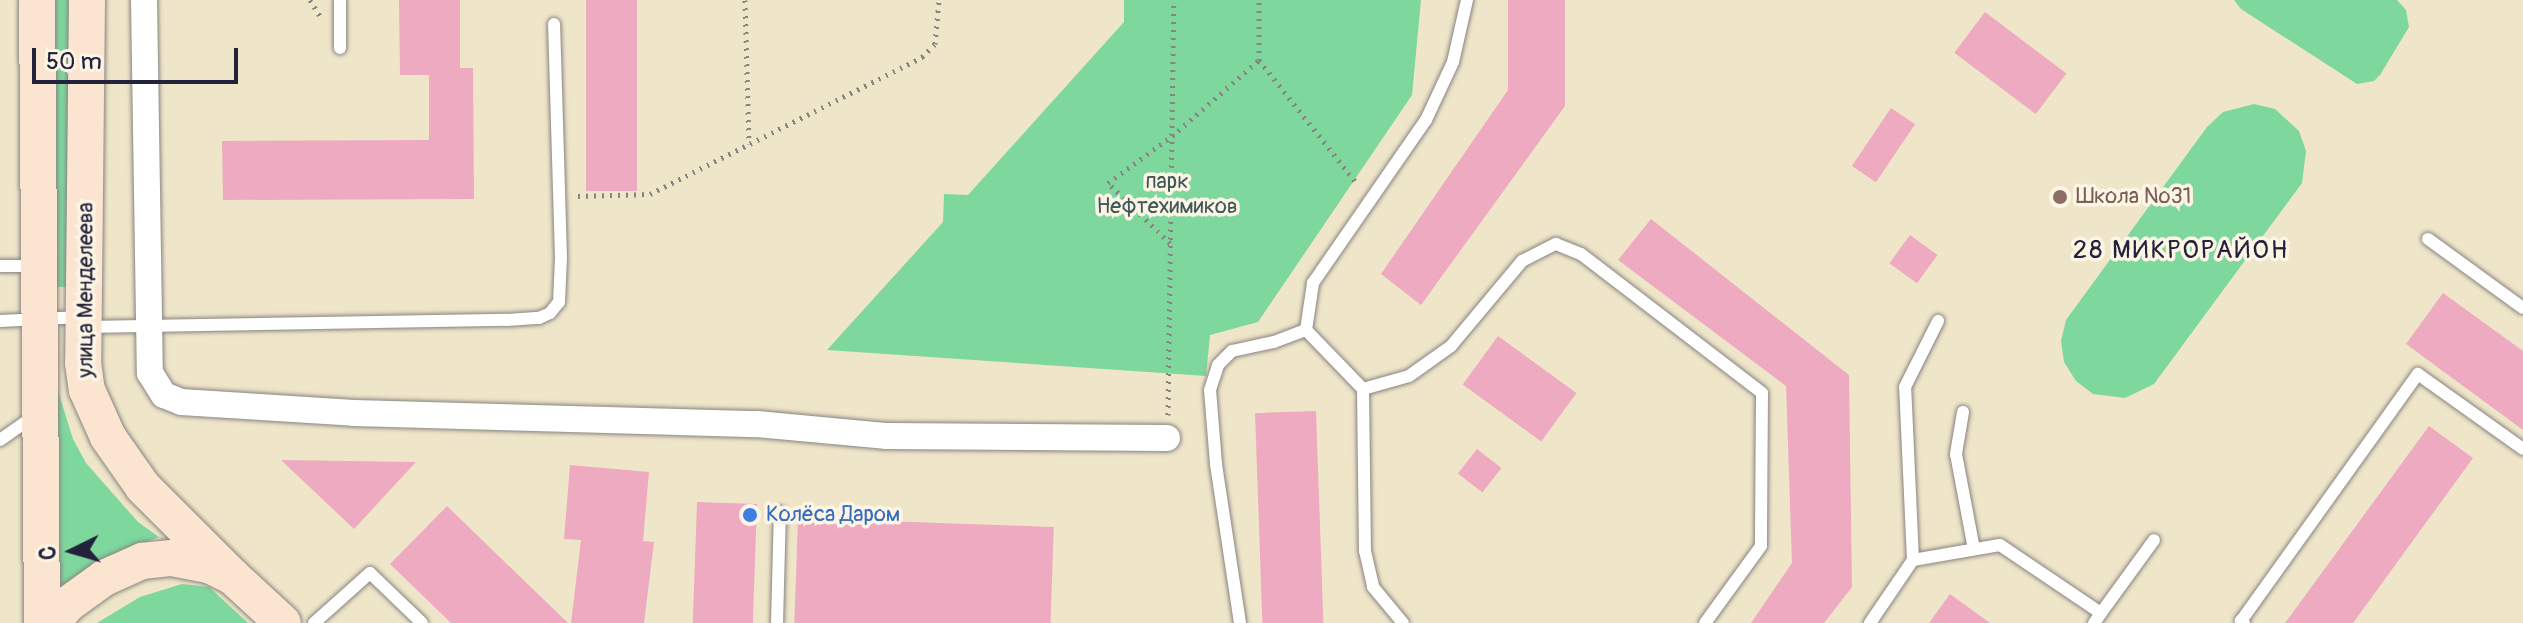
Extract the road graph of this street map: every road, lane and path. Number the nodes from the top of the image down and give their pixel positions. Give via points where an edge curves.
1 (37, 0) edge
2 (87, 0) edge
3 (144, 0) edge
4 (340, 0) edge
5 (745, 0) edge
6 (939, 0) edge
7 (1174, 0) edge
8 (1259, 0) edge
9 (1467, 0) edge
10 (554, 24) dead end
11 (340, 48) dead end
12 (1259, 60) junction
13 (1172, 136) junction
14 (749, 144) junction
15 (559, 196) junction
16 (1370, 200) junction
17 (2428, 239) dead end
18 (1170, 243) junction
19 (0, 266) edge
20 (40, 266) junction
21 (2523, 308) edge
22 (42, 319) junction
23 (0, 321) edge
24 (1938, 321) dead end
25 (83, 322) junction
26 (146, 327) junction
27 (1306, 330) junction
28 (1363, 389) junction
29 (40, 412) junction
30 (1963, 412) dead end
31 (1167, 438) joint
32 (0, 440) edge
33 (2523, 449) edge
34 (780, 512) dead end
35 (2154, 540) dead end
36 (1974, 549) junction
37 (1913, 560) junction
38 (232, 576) junction
39 (2098, 618) edge
40 (42, 623) edge
41 (51, 623) edge
42 (283, 623) edge
43 (314, 623) edge
44 (422, 623) edge
45 (777, 623) edge
46 (1240, 623) edge
47 (1405, 623) edge
48 (1705, 623) edge
49 (1870, 623) edge
50 (2244, 623) edge

1 - 20 street, улица Менделеева
2 - 25 street, улица Менделеева
3 - 26 street
4 - 11 lane
5 - 14 path
6 - 14 path via 935,44 922,57
7 - 13 path
8 - 12 path
9 - 16 lane via 1453,62 1426,120
10 - 15 lane
12 - 13 path
12 - 16 path
13 - 18 path
13 - 18 path via 1108,183
14 - 15 path via 650,194
15 - 26 lane via 559,302 539,318
16 - 27 lane via 1313,283
17 - 21 lane
18 - 31 path
19 - 20 lane
20 - 22 street, улица Менделеева
22 - 23 lane
22 - 25 lane
22 - 29 street, улица Менделеева
24 - 37 lane via 1905,387
25 - 26 lane
25 - 38 street, улица Менделеева via 87,390 108,437 143,487
26 - 31 street via 150,373 164,395 212,406 757,424 887,436
27 - 28 lane
27 - 46 lane via 1232,351 1218,365 1210,390
28 - 47 lane via 1365,551 1373,587
28 - 48 lane via 1409,376 1451,346 1522,261 1556,244 1581,254 1762,393 1761,546
29 - 32 lane
29 - 40 street, улица Менделеева
30 - 36 lane via 1956,454
33 - 50 lane via 2418,374
34 - 45 lane
35 - 39 lane
36 - 37 lane
36 - 39 lane via 2000,545
37 - 49 lane
38 - 41 street via 172,558 142,561 104,578
38 - 42 street, улица Менделеева
43 - 44 lane via 370,573

